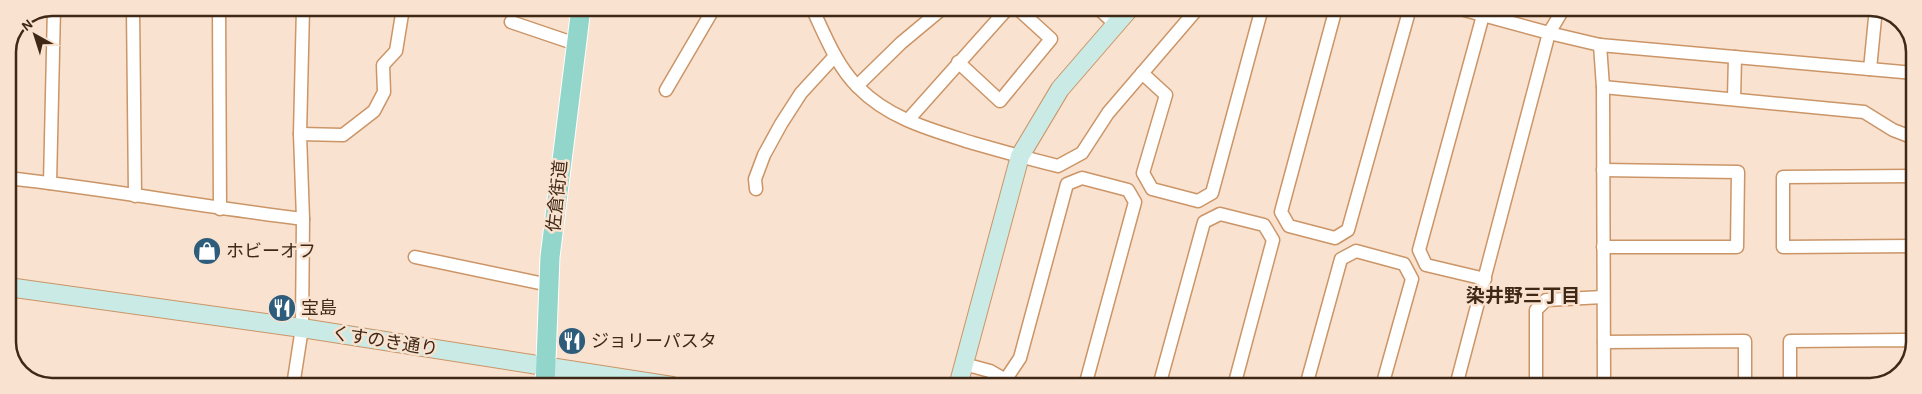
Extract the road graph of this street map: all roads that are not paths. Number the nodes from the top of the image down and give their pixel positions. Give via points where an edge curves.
1 (54, 16) edge
2 (133, 16) edge
3 (219, 16) edge
4 (303, 16) edge
5 (402, 16) edge
6 (579, 16) edge
7 (709, 16) edge
8 (816, 16) edge
9 (934, 16) edge
10 (1001, 16) edge
11 (1026, 16) edge
12 (1107, 16) edge
13 (1123, 16) edge
14 (1191, 16) edge
15 (1260, 16) edge
16 (1334, 16) edge
17 (1408, 16) edge
18 (1483, 16) edge
19 (1496, 16) edge
20 (1559, 16) edge
21 (1875, 17) edge
22 (511, 22) dead end
23 (1116, 24) junction
24 (1549, 34) junction
25 (576, 44) junction
26 (1600, 45) junction
27 (835, 56) junction
28 (1735, 57) junction
29 (958, 62) junction
30 (1870, 69) junction
31 (1906, 72) edge
32 (1142, 73) junction
33 (857, 86) junction
34 (1603, 87) junction
35 (666, 90) dead end
36 (1734, 99) junction
37 (908, 120) junction
38 (300, 134) junction
39 (1906, 135) edge
40 (1020, 156) junction
41 (1603, 170) junction
42 (1906, 176) edge
43 (16, 179) edge
44 (50, 183) junction
45 (756, 189) dead end
46 (135, 196) junction
47 (220, 209) junction
48 (303, 219) junction
49 (1906, 246) edge
50 (1603, 247) junction
51 (415, 257) dead end
52 (1485, 279) junction
53 (549, 285) junction
54 (16, 287) edge
55 (1603, 298) junction
56 (302, 328) junction
57 (1906, 340) edge
58 (1604, 342) junction
59 (964, 364) junction
60 (546, 366) junction
61 (294, 378) edge
62 (545, 378) edge
63 (622, 378) edge
64 (960, 378) edge
65 (1002, 378) edge
66 (1013, 378) edge
67 (1087, 378) edge
68 (1161, 378) edge
69 (1236, 378) edge
70 (1308, 378) edge
71 (1384, 378) edge
72 (1458, 378) edge
73 (1536, 378) edge
74 (1604, 378) edge
75 (1744, 378) edge
76 (1790, 378) edge

1 - 44 street
2 - 46 street
3 - 47 street
4 - 38 street
5 - 38 street via 396,51 382,65 384,92 374,111 343,135
6 - 25 main road, 佐倉街道
7 - 35 street
8 - 27 street
9 - 33 street
10 - 29 street
11 - 29 street via 1051,39 1000,101
12 - 23 street
13 - 23 street
14 - 32 street
15 - 32 street via 1212,193 1198,201 1152,188 1143,174 1166,95
16 - 17 street via 1281,212 1289,226 1335,238 1348,230
18 - 52 street via 1419,250 1426,265
19 - 24 street
20 - 24 street
21 - 30 street
22 - 25 street
23 - 40 street via 1060,89
24 - 26 street
24 - 52 street
25 - 53 main road, 佐倉街道 via 558,180
26 - 28 street
26 - 34 street
27 - 33 street
27 - 45 street via 801,94 781,124 764,155 755,179
28 - 30 street
28 - 36 street
29 - 37 street
30 - 31 street
32 - 40 street via 1108,113 1082,153 1058,166
33 - 37 street via 893,114
34 - 36 street
34 - 41 street
36 - 39 street via 1864,112
37 - 40 street
38 - 48 street
40 - 59 street
41 - 50 street
41 - 50 street via 1738,172 1737,247
42 - 49 street via 1783,177 1783,247
43 - 44 street
44 - 46 street
46 - 47 street
47 - 48 street
48 - 56 street
50 - 55 street
51 - 53 street
52 - 72 street
53 - 60 main road, 佐倉街道
54 - 56 street, くすのき通り
55 - 58 street
55 - 73 street via 1546,300 1536,310
56 - 60 street, くすのき通り
56 - 61 street
57 - 76 street via 1790,341
58 - 74 street
58 - 75 street via 1746,341
59 - 64 street
59 - 65 street
60 - 62 main road, 佐倉街道
60 - 63 street, くすのき通り
66 - 67 street via 1067,184 1082,178 1128,190 1135,202
68 - 69 street via 1204,222 1220,214 1264,225 1273,240
70 - 71 street via 1341,259 1356,251 1404,264 1412,279

